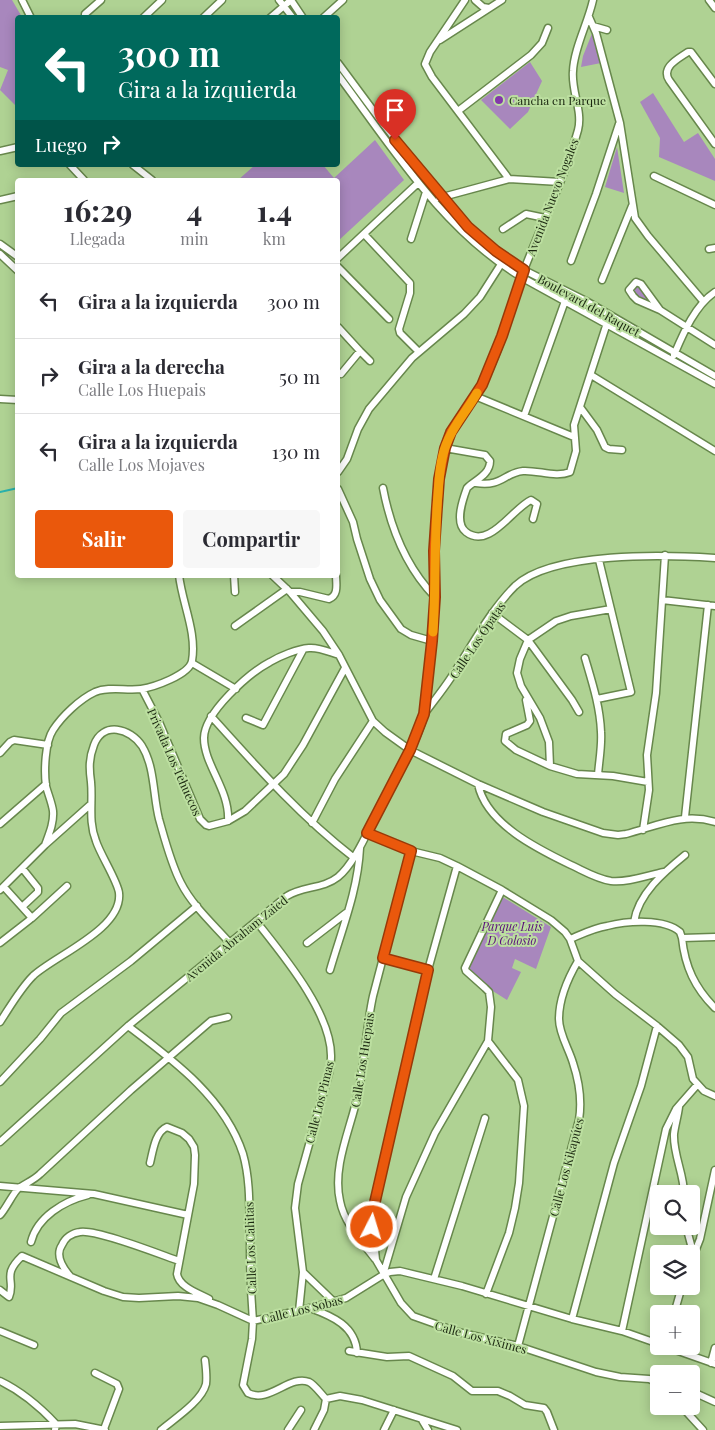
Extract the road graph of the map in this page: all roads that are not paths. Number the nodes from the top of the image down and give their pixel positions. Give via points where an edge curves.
1 (22, 0) edge
2 (101, 0) edge
3 (162, 0) edge
4 (222, 0) edge
5 (291, 0) edge
6 (342, 0) edge
7 (465, 0) edge
8 (475, 0) edge
9 (502, 0) edge
10 (593, 0) edge
11 (709, 0) edge
12 (281, 3) edge
13 (489, 8) junction
14 (715, 8) edge
15 (30, 15) edge
16 (86, 15) edge
17 (146, 15) edge
18 (206, 15) edge
19 (272, 15) edge
20 (291, 15) edge
21 (302, 15) edge
22 (326, 15) edge
23 (589, 17) junction
24 (593, 26) junction
25 (548, 28) dead end
26 (606, 30) dead end
27 (438, 41) junction
28 (340, 66) edge
29 (340, 78) edge
30 (715, 84) edge
31 (458, 111) junction
32 (620, 123) junction
33 (715, 144) edge
34 (15, 148) edge
35 (0, 151) edge
36 (72, 167) edge
37 (136, 167) edge
38 (654, 176) dead end
39 (82, 178) edge
40 (150, 178) edge
41 (509, 179) junction
42 (560, 182) junction
43 (418, 183) junction
44 (426, 192) junction
45 (15, 196) edge
46 (1, 197) edge
47 (441, 197) junction
48 (433, 200) junction
49 (715, 204) edge
50 (632, 205) junction
51 (545, 218) junction
52 (503, 229) dead end
53 (364, 234) junction
54 (411, 239) dead end
55 (0, 244) edge
56 (0, 254) edge
57 (15, 255) edge
58 (340, 256) edge
59 (505, 258) junction
60 (571, 262) dead end
61 (501, 264) junction
62 (15, 268) edge
63 (340, 270) edge
64 (524, 270) junction
65 (521, 277) junction
66 (602, 280) dead end
67 (715, 292) edge
68 (566, 300) junction
69 (703, 301) junction
70 (660, 310) junction
71 (389, 319) dead end
72 (607, 324) junction
73 (687, 328) junction
74 (340, 329) edge
75 (715, 345) edge
76 (360, 351) junction
77 (419, 352) junction
78 (675, 353) junction
79 (370, 360) dead end
80 (672, 360) junction
81 (341, 374) dead end
82 (592, 375) junction
83 (715, 376) edge
84 (715, 384) edge
85 (475, 396) junction
86 (0, 399) edge
87 (15, 400) edge
88 (580, 407) junction
89 (524, 416) junction
90 (574, 437) junction
91 (445, 448) junction
92 (622, 450) dead end
93 (715, 451) edge
94 (340, 469) edge
95 (476, 483) junction
96 (383, 488) dead end
97 (340, 493) edge
98 (533, 520) dead end
99 (665, 555) junction
100 (715, 558) edge
101 (599, 560) junction
102 (180, 578) edge
103 (234, 578) edge
104 (275, 578) edge
105 (336, 578) edge
106 (289, 590) junction
107 (235, 592) dead end
108 (435, 597) junction
109 (662, 600) junction
110 (712, 606) edge
111 (611, 608) junction
112 (492, 613) junction
113 (235, 626) dead end
114 (528, 640) junction
115 (432, 641) junction
116 (303, 650) junction
117 (339, 655) junction
118 (585, 658) dead end
119 (192, 663) junction
120 (346, 668) junction
121 (142, 689) junction
122 (236, 689) junction
123 (524, 692) junction
124 (597, 699) junction
125 (579, 712) dead end
126 (424, 714) junction
127 (211, 716) junction
128 (246, 718) dead end
129 (373, 721) junction
130 (48, 745) junction
131 (410, 750) junction
132 (0, 753) edge
133 (550, 766) junction
134 (598, 775) junction
135 (648, 782) junction
136 (46, 784) junction
137 (274, 784) junction
138 (478, 784) junction
139 (91, 804) junction
140 (685, 817) junction
141 (228, 821) junction
142 (715, 822) edge
143 (312, 823) junction
144 (0, 824) edge
145 (643, 830) junction
146 (367, 833) junction
147 (361, 844) junction
148 (45, 845) junction
149 (411, 851) junction
150 (685, 855) dead end
151 (353, 857) junction
152 (457, 866) junction
153 (22, 868) junction
154 (664, 872) junction
155 (67, 886) dead end
156 (2, 888) edge
157 (502, 890) junction
158 (198, 906) junction
159 (22, 907) junction
160 (347, 913) junction
161 (32, 918) junction
162 (256, 921) junction
163 (634, 922) junction
164 (715, 937) edge
165 (682, 938) junction
166 (570, 939) junction
167 (0, 942) edge
168 (229, 942) junction
169 (307, 943) dead end
170 (383, 958) junction
171 (578, 961) junction
172 (330, 970) dead end
173 (428, 970) junction
174 (715, 1008) edge
175 (228, 1017) dead end
176 (0, 1022) edge
177 (128, 1026) junction
178 (658, 1026) junction
179 (488, 1041) junction
180 (169, 1057) junction
181 (0, 1082) edge
182 (697, 1084) junction
183 (715, 1096) edge
184 (680, 1104) junction
185 (485, 1118) dead end
186 (0, 1142) edge
187 (150, 1163) dead end
188 (715, 1170) edge
189 (684, 1185) edge
190 (0, 1186) edge
191 (18, 1188) junction
192 (94, 1194) junction
193 (0, 1215) edge
194 (188, 1215) junction
195 (31, 1242) dead end
196 (698, 1245) edge
197 (376, 1260) junction
198 (179, 1261) junction
199 (303, 1272) junction
200 (383, 1274) junction
201 (72, 1278) junction
202 (434, 1279) junction
203 (0, 1290) edge
204 (486, 1294) junction
205 (333, 1301) junction
206 (218, 1304) junction
207 (529, 1307) junction
208 (310, 1308) junction
209 (299, 1311) junction
210 (572, 1319) junction
211 (253, 1321) junction
212 (0, 1331) edge
213 (622, 1331) junction
214 (650, 1341) edge
215 (34, 1345) dead end
216 (518, 1346) junction
217 (715, 1348) edge
218 (349, 1351) dead end
219 (357, 1353) junction
220 (690, 1355) edge
221 (205, 1360) dead end
222 (713, 1363) edge
223 (95, 1373) dead end
224 (650, 1379) edge
225 (0, 1381) edge
226 (700, 1395) edge
227 (326, 1399) junction
228 (715, 1402) edge
229 (301, 1410) dead end
230 (394, 1410) junction
231 (689, 1415) edge
232 (422, 1420) junction
233 (0, 1426) edge
234 (55, 1427) edge
235 (105, 1430) edge
236 (161, 1430) edge
237 (288, 1430) edge
238 (314, 1430) edge
239 (384, 1430) edge
240 (428, 1430) edge
241 (457, 1430) edge
242 (554, 1430) edge
243 (703, 1430) edge

1 - 15 street
2 - 16 street
3 - 17 street
4 - 18 street
5 - 12 street
5 - 21 street
6 - 22 street
7 - 27 street
8 - 13 street
9 - 13 street
10 - 23 street, Avenida Nuevo Nogales
11 - 14 street
12 - 19 street
12 - 20 street
13 - 27 street
23 - 24 street
23 - 42 street, Avenida Nuevo Nogales via 572,72 579,123
24 - 26 street
24 - 32 street
25 - 31 street via 542,43 531,55
27 - 31 street via 425,64
28 - 47 street, Boulevard del Raquet
29 - 43 street, Boulevard del Raquet
30 - 33 street via 691,52 666,70 669,80
31 - 41 street
32 - 50 street
32 - 60 street
34 - 35 street
36 - 39 street
37 - 40 street
38 - 49 street
41 - 42 street
41 - 47 street
42 - 51 street, Avenida Nuevo Nogales
43 - 44 street, Boulevard del Raquet
43 - 53 street
44 - 48 street, Boulevard del Raquet
44 - 54 street
45 - 46 street
47 - 48 street
47 - 59 street, Boulevard del Raquet via 468,227
48 - 61 street, Boulevard del Raquet via 474,243
50 - 66 street
50 - 69 street via 639,225
51 - 52 street via 526,214
51 - 64 street, Avenida Nuevo Nogales
53 - 58 street
53 - 77 street via 410,283 399,329 400,334
55 - 57 street
56 - 62 street
59 - 61 street
59 - 64 street, Boulevard del Raquet
61 - 65 street, Boulevard del Raquet
61 - 77 street via 464,314
63 - 71 street
64 - 65 street, Avenida Nuevo Nogales
64 - 78 street, Boulevard del Raquet via 586,301
65 - 68 street, Boulevard del Raquet
65 - 85 street, Avenida Abraham Zaied via 502,336
67 - 69 street
68 - 72 street, Boulevard del Raquet
68 - 89 street
69 - 73 street
70 - 70 street via 641,284 633,283 629,290 633,296
70 - 73 street
72 - 80 street, Boulevard del Raquet
72 - 82 street
73 - 75 street
73 - 78 street
74 - 76 street
76 - 79 street
76 - 81 street
77 - 94 street via 369,409
78 - 80 street
78 - 83 street, Boulevard del Raquet
80 - 84 street, Boulevard del Raquet
82 - 88 street
82 - 93 street
85 - 89 street
85 - 91 street, Avenida Abraham Zaied via 451,432
86 - 87 street
88 - 90 street
88 - 92 street via 606,447
89 - 90 street
90 - 95 street via 576,451 570,472 525,471 493,484
91 - 95 street via 482,454 488,458 490,465
91 - 108 street, Avenida Abraham Zaied via 439,479 434,551
95 - 98 street via 467,488 461,508 462,528 466,533 483,537 491,534 531,500 537,504
96 - 108 street via 402,551 413,571
97 - 115 street via 354,522 370,579 380,600 401,628
99 - 100 street, Calle Los Ópatas
99 - 101 street, Calle Los Ópatas
99 - 109 street
101 - 111 street
101 - 112 street, Calle Los Ópatas via 574,561 534,575 517,585
102 - 119 street via 193,646
103 - 107 street
104 - 106 street
105 - 106 street via 336,592 329,599
106 - 113 street
106 - 117 street
108 - 115 street, Avenida Abraham Zaied
109 - 110 street
109 - 135 street via 656,693 648,747
110 - 140 street
111 - 114 street via 556,621
111 - 124 street via 631,692
112 - 114 street
112 - 126 street, Calle Los Ópatas via 450,680
114 - 123 street via 516,672
114 - 125 street
115 - 126 street, Avenida Abraham Zaied
116 - 117 street via 319,649
116 - 122 street via 271,661
116 - 128 street via 262,725
117 - 120 street
118 - 124 street
119 - 121 street via 171,679
119 - 122 street
120 - 129 street
120 - 137 street, Privada Los Tehuecos via 303,745
121 - 130 street via 96,692 60,721
121 - 141 street, Privada Los Tehuecos via 200,819 209,826
122 - 127 street
123 - 133 street via 540,718 549,742
123 - 133 street via 530,720 527,725 508,732 504,741
124 - 134 street via 601,732
126 - 131 street, Avenida Abraham Zaied
127 - 137 street
127 - 141 street via 204,732 204,744 227,802
129 - 131 street
129 - 143 street via 335,779
130 - 132 street via 14,740
130 - 136 street
131 - 138 street
131 - 146 street, Avenida Abraham Zaied
133 - 134 street via 577,774
134 - 135 street
135 - 145 street
136 - 144 street
136 - 148 street via 53,813
137 - 141 street, Privada Los Tehuecos via 245,811
137 - 143 street
138 - 145 street via 603,833 618,835
138 - 154 street via 484,802 512,831 531,845 591,874 611,881
139 - 148 street
139 - 158 street via 89,765 95,742 112,729 122,730 142,746 175,870
139 - 176 street via 96,842 120,891 116,907 97,932 32,977
140 - 142 street
140 - 145 street
143 - 151 street
146 - 147 street, Avenida Abraham Zaied
146 - 149 street
147 - 151 street, Avenida Abraham Zaied
147 - 160 street via 359,868
148 - 153 street
149 - 152 street
149 - 170 street, Calle Los Huepais
150 - 154 street
151 - 162 street, Avenida Abraham Zaied via 338,877 323,885 294,891
152 - 157 street
152 - 173 street, Calle Los Xiximes
153 - 156 street
153 - 159 street via 38,892
154 - 163 street via 638,906
155 - 161 street
156 - 159 street
157 - 166 street via 551,920
157 - 179 street via 465,968 489,992
158 - 168 street
158 - 181 street via 61,1013
159 - 161 street
160 - 169 street
160 - 172 street
161 - 167 street
162 - 168 street, Avenida Abraham Zaied
162 - 199 street, Calle Los Pimas via 310,996 330,1046 329,1073 296,1197
163 - 165 street via 672,926
163 - 166 street via 606,926
164 - 165 street
165 - 174 street via 683,954 692,978
166 - 171 street
168 - 177 street, Avenida Abraham Zaied
170 - 173 street
170 - 197 street, Calle Los Huepais via 369,1015 363,1067 338,1189 349,1224
171 - 178 street
171 - 207 street, Calle Los Kikapúes via 567,982 559,1020 574,1064 581,1107
173 - 197 street, Calle Los Xiximes via 374,1206 372,1220
175 - 180 street via 211,1021
177 - 180 street, Calle Los Cahitas
177 - 186 street, Avenida Abraham Zaied
178 - 182 street via 684,1050
178 - 210 street via 614,1163
179 - 200 street via 435,1133 406,1198
179 - 204 street via 518,1080 524,1106 515,1208
180 - 191 street via 35,1179
180 - 211 street, Calle Los Cahitas via 216,1106 242,1154 248,1180
182 - 183 street
182 - 184 street
184 - 189 street via 674,1136
184 - 213 street via 666,1129
185 - 202 street
187 - 194 street via 155,1143 164,1128 171,1128 189,1139 195,1156
188 - 196 street
190 - 191 street
191 - 192 street
191 - 193 street
192 - 194 street
192 - 195 street via 69,1202 48,1215 34,1231
194 - 198 street
197 - 200 street, Calle Los Xiximes
198 - 201 street via 97,1233 80,1232 72,1234 60,1247 62,1265
198 - 206 street via 177,1274 180,1281
199 - 205 street
199 - 209 street, Calle Los Pimas
200 - 202 street via 400,1271
200 - 205 street, Calle Los Sobas via 352,1295
200 - 216 street, Calle Los Xiximes via 413,1316 458,1332
201 - 203 street, Calle Los Sobas via 22,1256 10,1271 10,1297
201 - 206 street, Calle Los Sobas via 124,1297 188,1297
202 - 204 street
204 - 207 street
205 - 208 street, Calle Los Sobas
206 - 211 street, Calle Los Sobas
207 - 210 street
207 - 216 street, Calle Los Kikapúes
208 - 209 street, Calle Los Sobas
208 - 219 street via 348,1328
209 - 211 street, Calle Los Sobas
210 - 213 street
211 - 227 street, Calle Los Cahitas via 245,1389 252,1395 264,1395 302,1381 312,1385
212 - 215 street
213 - 214 street
216 - 224 street, Calle Los Xiximes via 596,1372
217 - 222 street
218 - 219 street
219 - 242 street via 409,1356 453,1376 472,1390 504,1393 525,1405 540,1407 546,1410
220 - 222 street
221 - 236 street via 204,1390
223 - 235 street via 119,1389
225 - 234 street via 33,1403
226 - 228 street
227 - 230 street via 340,1396
227 - 238 street
229 - 237 street
230 - 232 street
230 - 239 street
231 - 243 street
232 - 240 street
232 - 241 street
233 - 234 street
234 - 235 street via 75,1424

